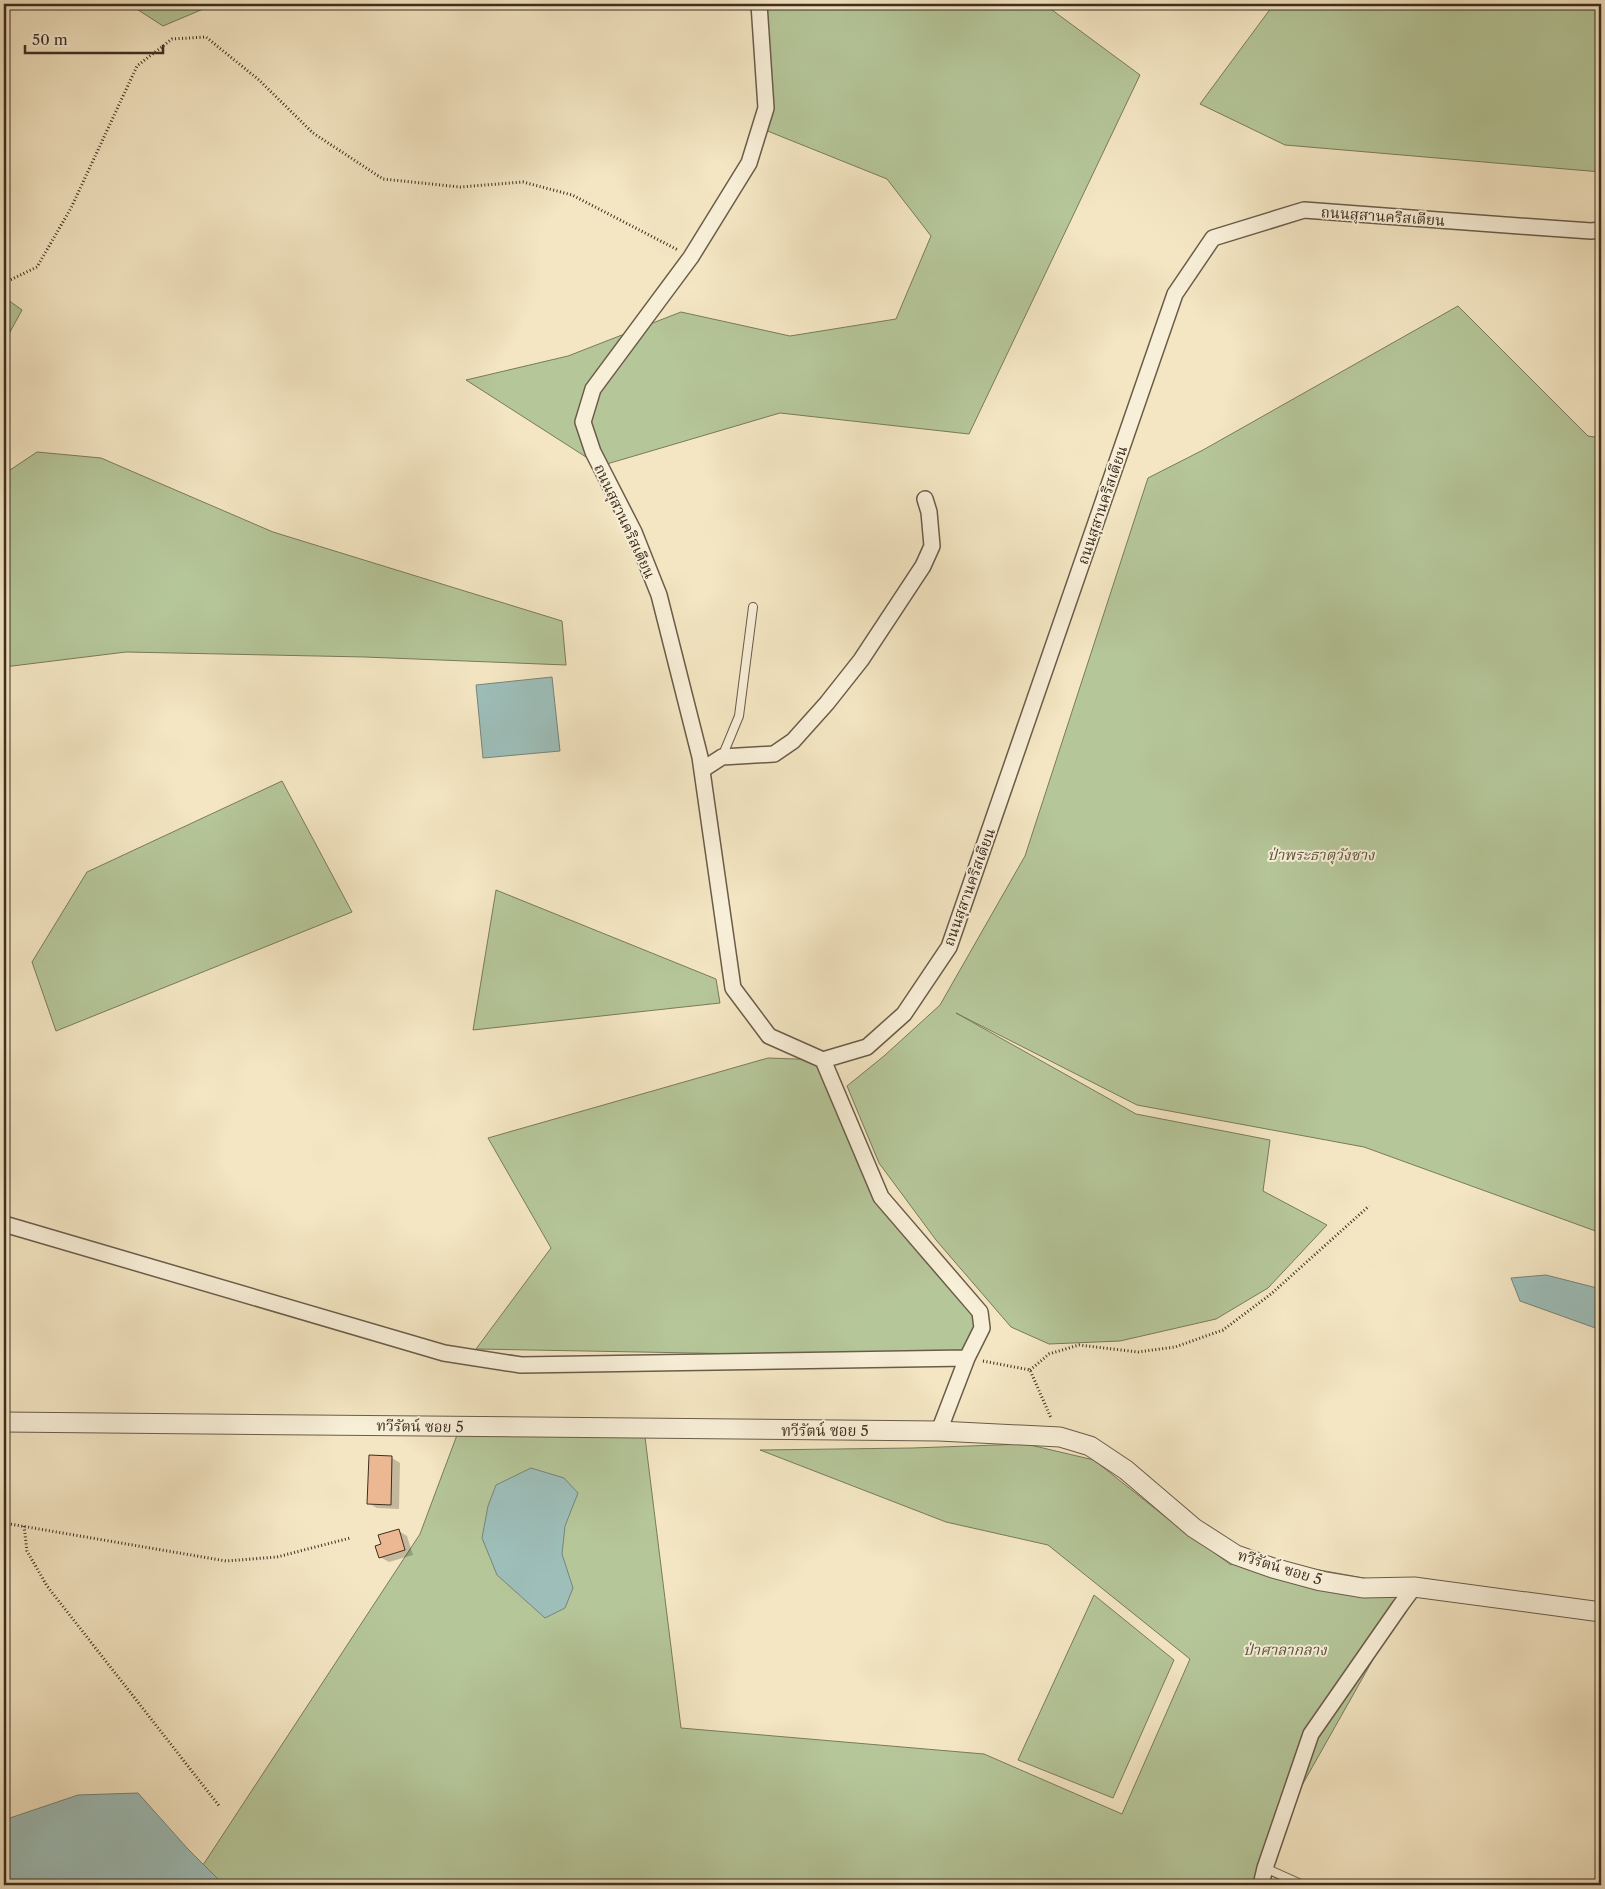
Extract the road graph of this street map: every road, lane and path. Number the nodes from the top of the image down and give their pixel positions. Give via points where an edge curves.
1 (759, 4) edge
2 (1601, 230) edge
3 (692, 257) junction
4 (4, 278) edge
5 (925, 499) dead end
6 (753, 606) dead end
7 (722, 757) junction
8 (702, 770) junction
9 (823, 1060) junction
10 (1369, 1206) dead end
11 (4, 1224) edge
12 (967, 1358) junction
13 (1030, 1370) junction
14 (4, 1422) edge
15 (939, 1431) junction
16 (1060, 1437) junction
17 (4, 1523) edge
18 (24, 1526) junction
19 (350, 1538) dead end
20 (1414, 1587) junction
21 (1601, 1612) edge
22 (220, 1807) dead end
23 (1265, 1868) junction
24 (1261, 1885) edge
25 (1303, 1885) edge

1 - 3 street, ถนนสุสานคริสเตียน via 766,108 749,163
2 - 9 street, ถนนสุสานคริสเตียน via 1304,210 1213,238 1175,294 949,947 904,1014 867,1047
3 - 4 path via 572,195 539,186 523,182 460,187 383,179 313,133 259,80 206,37 172,39 137,66 71,208 37,267 10,280
3 - 8 street, ถนนสุสานคริสเตียน via 593,389 583,422 593,452 634,532 659,595
5 - 7 street via 932,546 923,566 861,660 827,704 794,741 774,754
6 - 7 lane via 739,716
7 - 8 street
8 - 9 street, ถนนสุสานคริสเตียน via 733,988 769,1036
9 - 12 street via 881,1196 980,1312 982,1328
10 - 13 path via 1271,1294 1223,1330 1174,1347 1138,1352 1079,1345 1049,1354
11 - 12 street via 444,1353 521,1365
12 - 13 path
12 - 15 street
13 - 16 path
14 - 15 street, ทวีรัตน์ ซอย 5
15 - 16 street, ทวีรัตน์ ซอย 5
16 - 20 street, ทวีรัตน์ ซอย 5 via 1090,1446 1126,1470 1194,1528 1236,1555 1273,1568 1355,1587
17 - 18 path
18 - 19 path via 226,1561 277,1556
18 - 22 path via 27,1551 47,1586
20 - 21 street, ทวีรัตน์ ซอย 5
20 - 23 street via 1311,1734
23 - 24 street
23 - 25 lane

